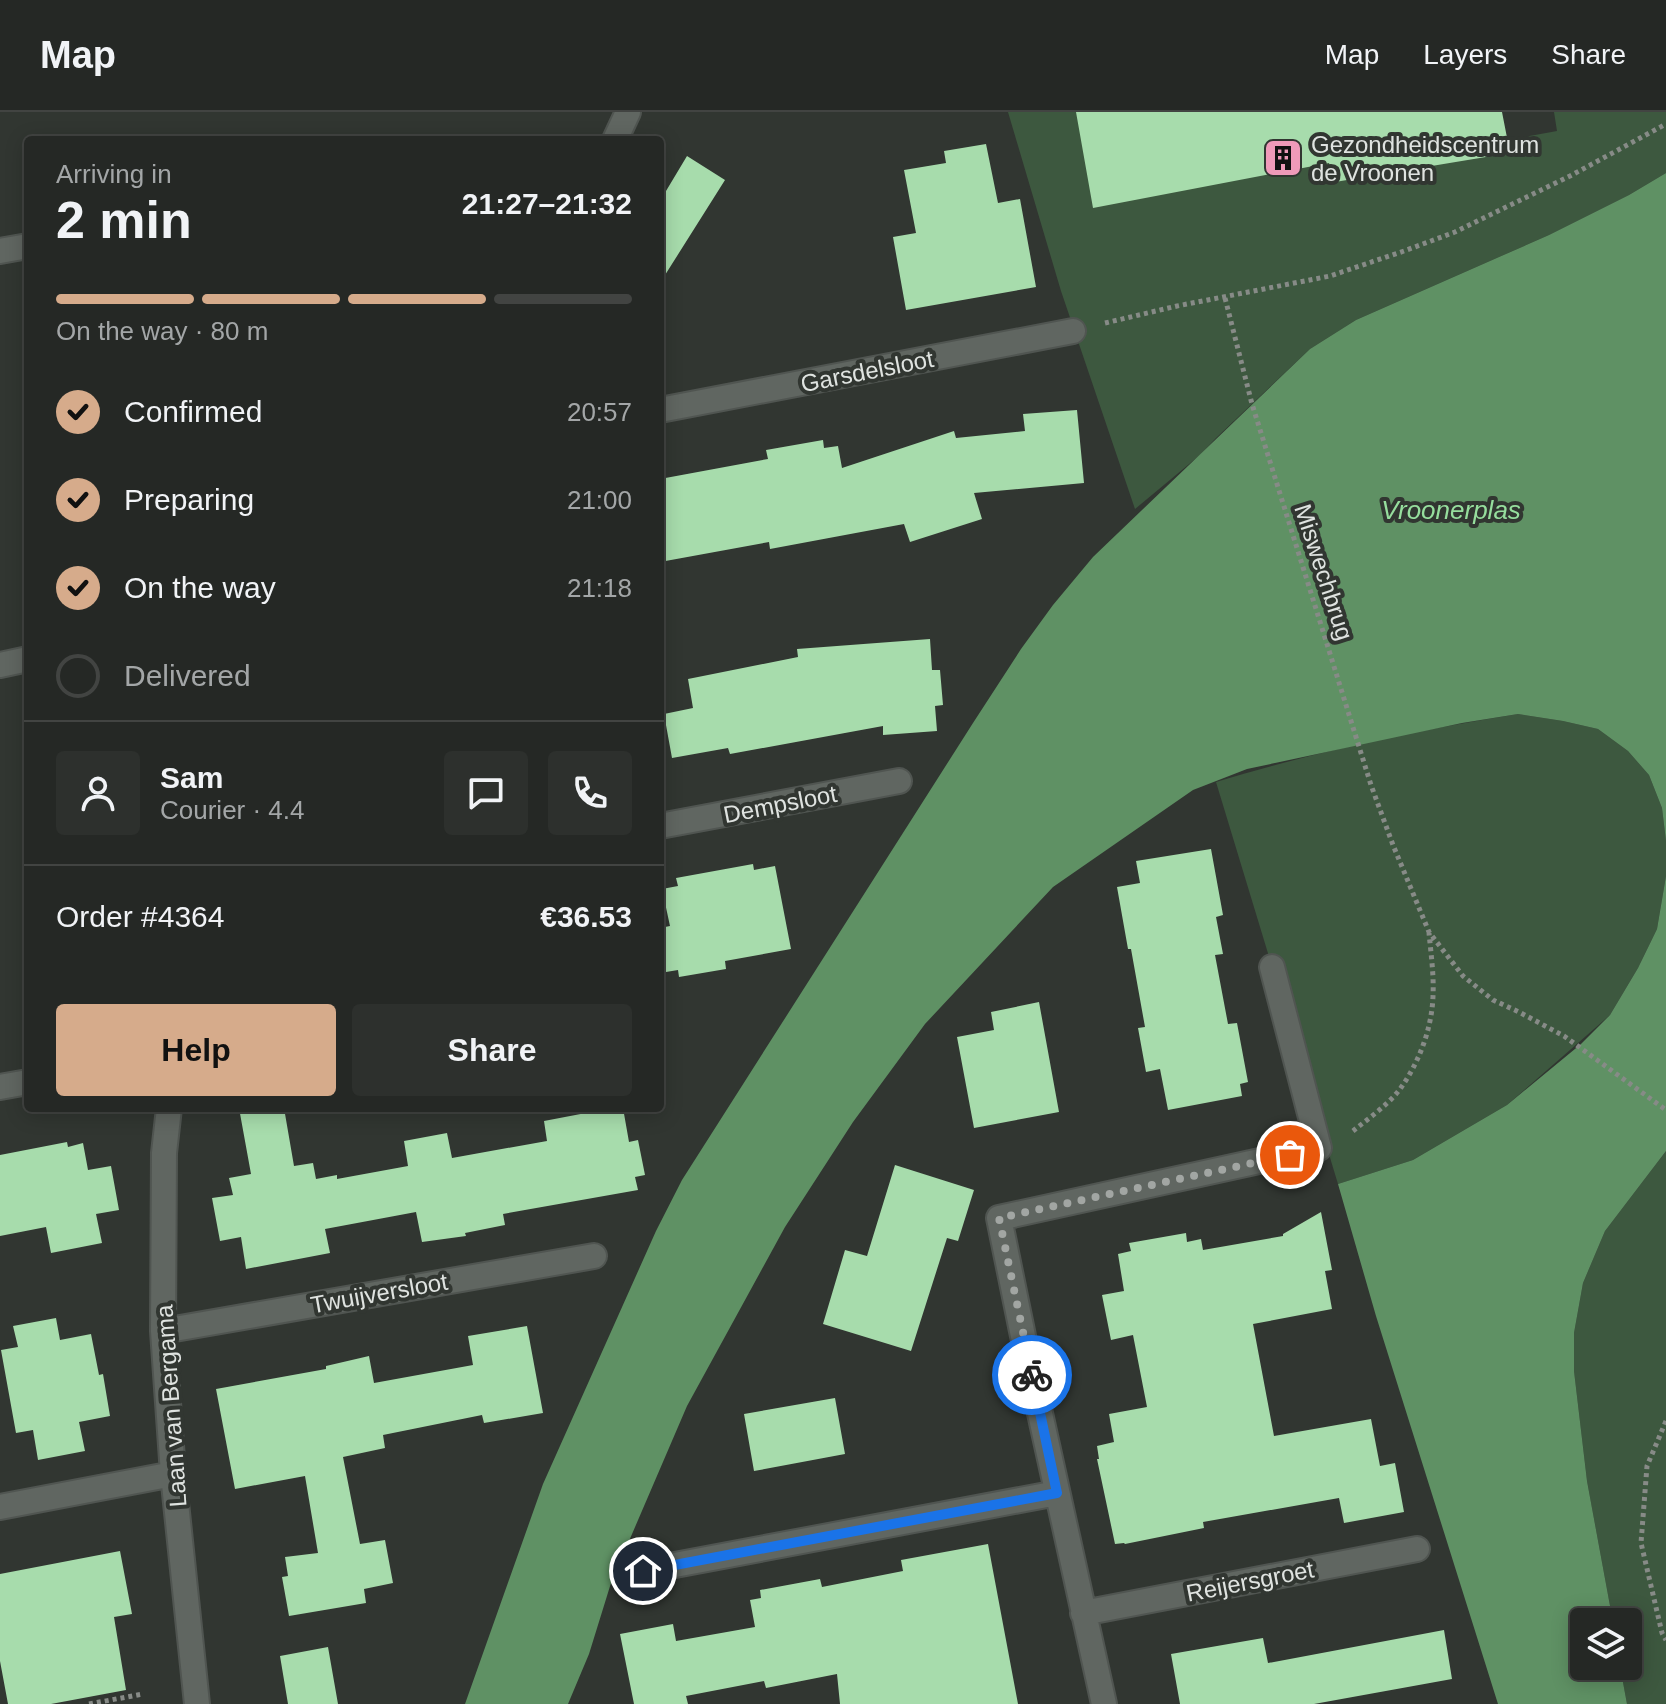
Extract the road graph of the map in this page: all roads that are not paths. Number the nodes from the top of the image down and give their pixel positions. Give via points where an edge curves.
1 (628, 112) edge
2 (617, 136) edge
3 (24, 247) edge
4 (0, 251) edge
5 (1073, 331) road end
6 (664, 409) edge
7 (24, 660) edge
8 (0, 665) edge
9 (899, 781) dead end
10 (664, 825) edge
11 (1272, 967) dead end
12 (24, 1083) edge
13 (0, 1087) edge
14 (169, 1112) edge
15 (594, 1256) dead end
16 (163, 1331) junction
17 (173, 1474) junction
18 (1057, 1493) junction
19 (0, 1507) edge
20 (1417, 1549) dead end
21 (643, 1571) dead end
22 (1083, 1613) junction
23 (197, 1704) edge
24 (1104, 1704) edge

1 - 2 street
3 - 4 street
5 - 6 street, Garsdelsloot
7 - 8 street
9 - 10 street, Dempsloot
11 - 18 street via 1319,1148 999,1218
12 - 13 street
14 - 16 street, Laan van Bergama
15 - 16 street, Twuijversloot
16 - 17 street, Laan van Bergama
17 - 19 street
17 - 23 street, Laan van Bergama
18 - 21 street
18 - 22 street
20 - 22 street, Reijersgroet
22 - 24 street

